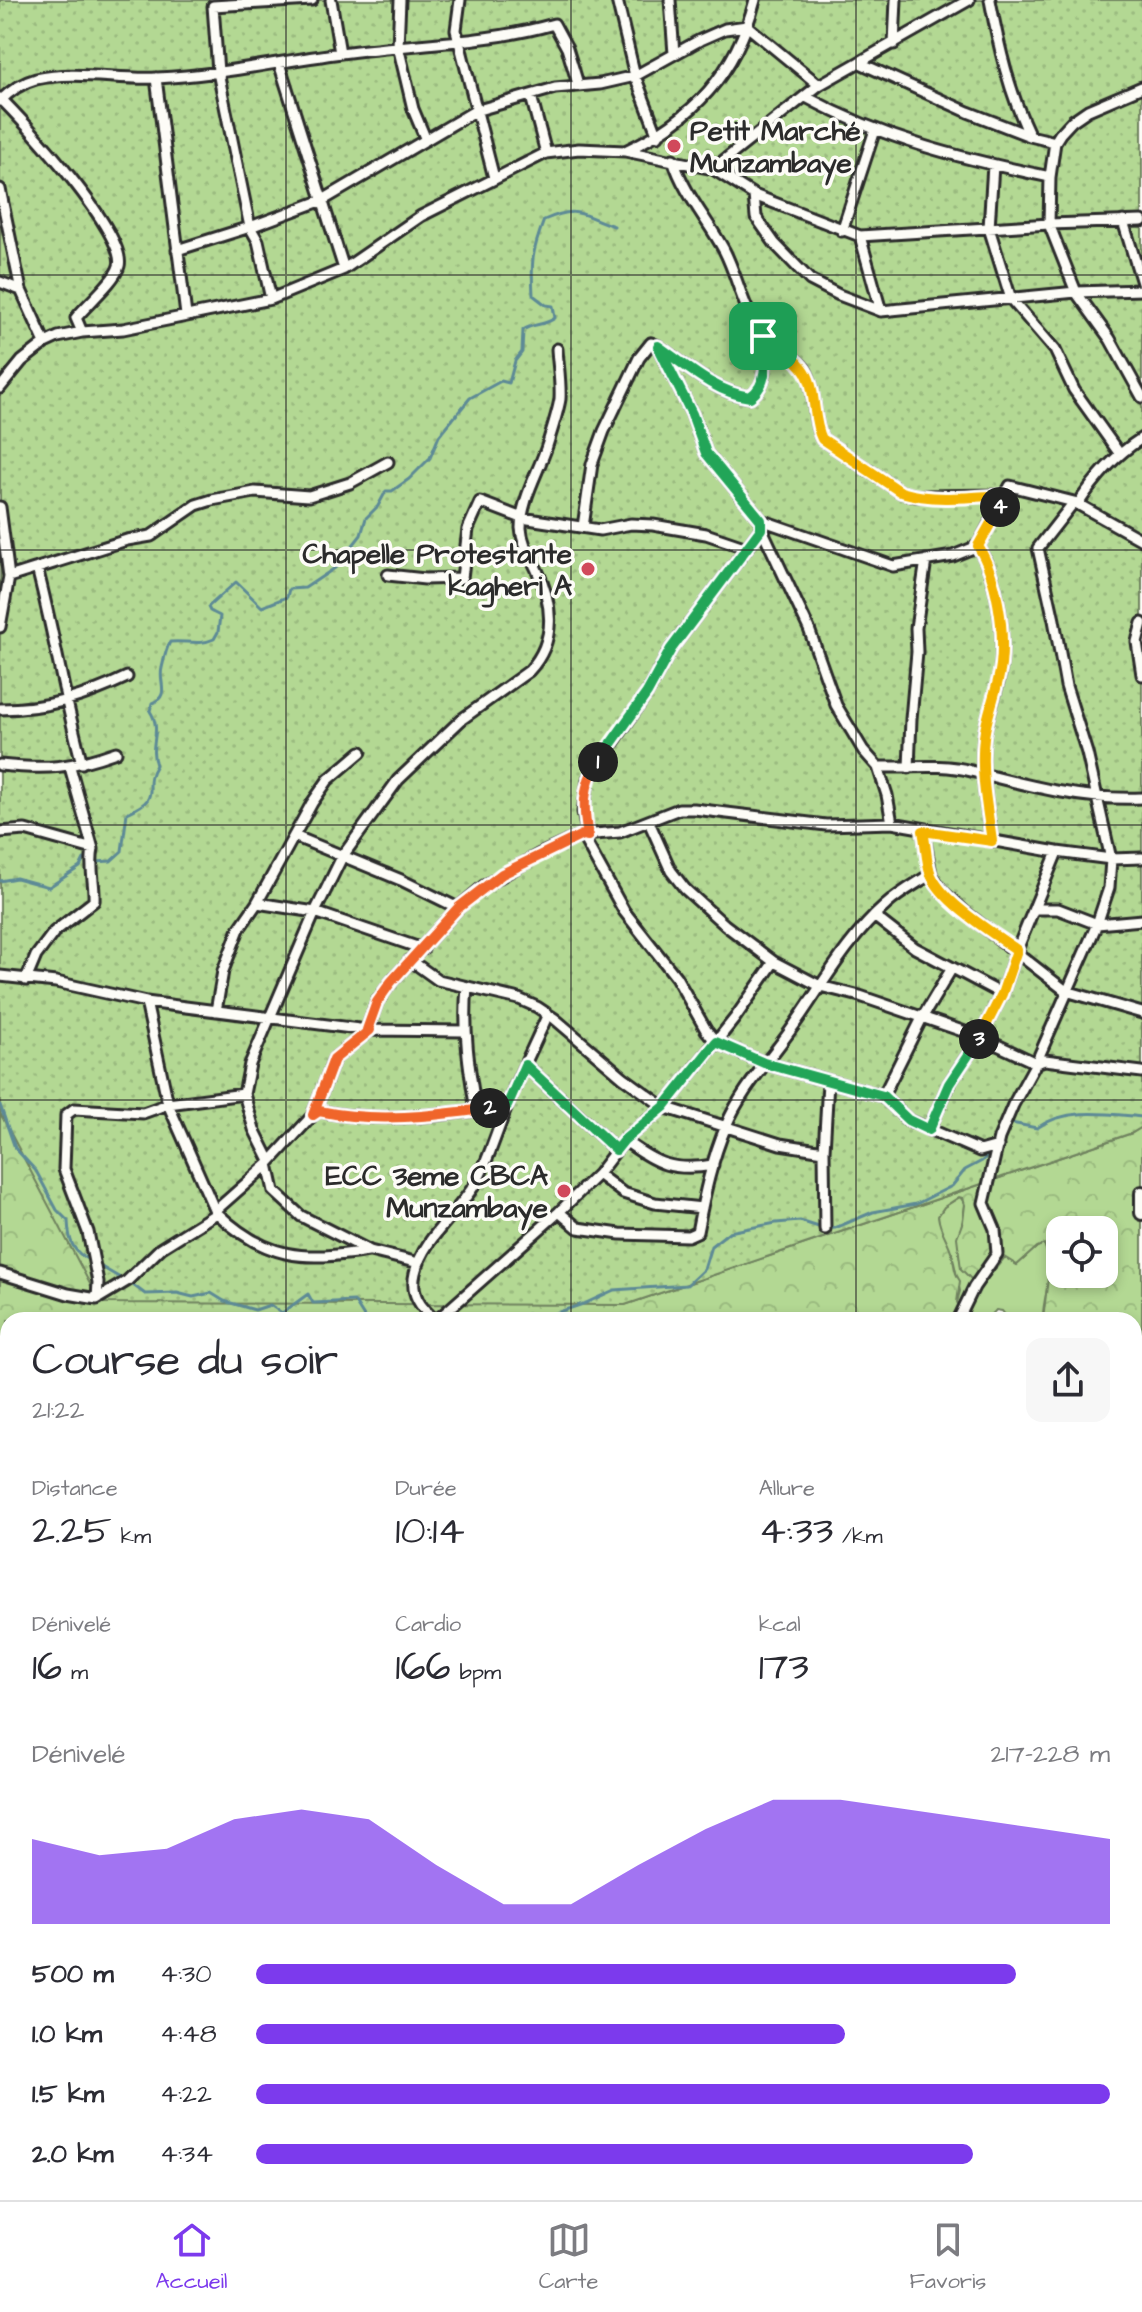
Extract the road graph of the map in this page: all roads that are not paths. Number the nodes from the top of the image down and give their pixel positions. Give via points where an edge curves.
1 (312, 0) edge
2 (331, 0) edge
3 (400, 0) edge
4 (460, 0) edge
5 (617, 0) edge
6 (670, 0) edge
7 (755, 0) edge
8 (896, 0) edge
9 (969, 0) edge
10 (990, 0) edge
11 (747, 26) junction
12 (460, 42) junction
13 (894, 44) junction
14 (398, 46) junction
15 (340, 53) junction
16 (674, 54) junction
17 (279, 63) junction
18 (860, 63) junction
19 (218, 72) junction
20 (635, 76) junction
21 (156, 78) junction
22 (578, 84) junction
23 (819, 85) junction
24 (1142, 87) edge
25 (531, 96) junction
26 (806, 97) junction
27 (0, 99) edge
28 (475, 111) junction
29 (875, 130) junction
30 (658, 136) junction
31 (1030, 136) junction
32 (426, 140) junction
33 (1055, 142) junction
34 (625, 151) junction
35 (546, 153) junction
36 (673, 159) junction
37 (993, 165) junction
38 (713, 169) junction
39 (1050, 177) junction
40 (494, 178) junction
41 (0, 189) edge
42 (754, 195) junction
43 (323, 200) junction
44 (1123, 221) junction
45 (1142, 221) edge
46 (1049, 224) junction
47 (250, 227) junction
48 (989, 228) junction
49 (842, 231) junction
50 (860, 236) junction
51 (177, 250) junction
52 (344, 269) junction
53 (0, 282) edge
54 (1142, 283) edge
55 (21, 290) junction
56 (1142, 290) edge
57 (1076, 292) junction
58 (271, 299) junction
59 (1011, 299) junction
60 (881, 311) junction
61 (186, 315) junction
62 (82, 332) junction
63 (763, 336) junction
64 (45, 343) junction
65 (658, 346) junction
66 (557, 349) dead end
67 (0, 388) edge
68 (1142, 397) edge
69 (1142, 438) edge
70 (1119, 453) junction
71 (388, 462) dead end
72 (1006, 495) junction
73 (1076, 503) junction
74 (0, 507) edge
75 (522, 518) junction
76 (0, 519) edge
77 (761, 525) junction
78 (583, 527) junction
79 (1142, 540) edge
80 (978, 546) junction
81 (747, 548) junction
82 (926, 560) junction
83 (37, 568) junction
84 (388, 575) dead end
85 (9, 577) junction
86 (1142, 623) edge
87 (0, 627) edge
88 (1142, 675) edge
89 (127, 677) dead end
90 (65, 702) junction
91 (0, 709) edge
92 (116, 752) dead end
93 (361, 752) dead end
94 (82, 763) junction
95 (0, 765) edge
96 (70, 767) junction
97 (878, 767) junction
98 (909, 768) junction
99 (984, 776) junction
100 (1098, 796) junction
101 (1142, 798) edge
102 (649, 822) junction
103 (892, 823) junction
104 (923, 831) junction
105 (0, 832) edge
106 (294, 836) junction
107 (585, 836) junction
108 (992, 841) junction
109 (93, 849) junction
110 (1057, 852) junction
111 (342, 857) junction
112 (1142, 858) edge
113 (1111, 859) junction
114 (931, 874) junction
115 (257, 903) junction
116 (458, 908) junction
117 (1034, 909) junction
118 (315, 912) junction
119 (874, 916) junction
120 (1142, 920) edge
121 (1097, 924) junction
122 (423, 949) junction
123 (1017, 950) junction
124 (410, 960) junction
125 (774, 962) junction
126 (952, 968) junction
127 (0, 976) edge
128 (26, 980) junction
129 (820, 986) junction
130 (467, 987) junction
131 (1066, 991) junction
132 (1002, 994) junction
133 (146, 1002) junction
134 (216, 1011) junction
135 (1142, 1013) edge
136 (548, 1014) junction
137 (270, 1018) junction
138 (922, 1018) junction
139 (368, 1030) junction
140 (466, 1031) junction
141 (980, 1037) junction
142 (716, 1042) junction
143 (1142, 1062) edge
144 (764, 1063) junction
145 (1036, 1063) junction
146 (525, 1065) junction
147 (1142, 1072) edge
148 (828, 1082) junction
149 (244, 1094) junction
150 (883, 1096) junction
151 (168, 1104) junction
152 (507, 1106) junction
153 (664, 1107) junction
154 (476, 1110) junction
155 (313, 1115) junction
156 (725, 1127) junction
157 (929, 1130) junction
158 (624, 1140) junction
159 (999, 1142) junction
160 (616, 1150) junction
161 (824, 1151) junction
162 (269, 1163) junction
163 (713, 1165) junction
164 (598, 1174) junction
165 (1142, 1193) edge
166 (702, 1208) junction
167 (216, 1212) junction
168 (559, 1212) junction
169 (1142, 1213) edge
170 (825, 1229) dead end
171 (370, 1251) junction
172 (419, 1263) junction
173 (0, 1273) edge
174 (97, 1299) junction
175 (426, 1312) edge
176 (445, 1312) edge
177 (962, 1312) edge

1 - 19 street via 213,6
2 - 15 street
3 - 14 street
4 - 12 street
5 - 20 street
6 - 16 street
7 - 11 street
8 - 13 street
9 - 13 street
10 - 31 street via 1009,87
11 - 16 street via 725,29
11 - 23 street
11 - 30 street via 718,81
12 - 14 street
12 - 22 street via 554,24
12 - 28 street
13 - 18 street
14 - 15 street
14 - 32 street
15 - 17 street
16 - 20 street
17 - 19 street
17 - 43 street
18 - 23 street
18 - 31 street
19 - 21 street
19 - 47 street
20 - 22 street
20 - 30 street
21 - 27 street via 38,79
21 - 51 street
22 - 25 street
23 - 26 street
24 - 33 street via 1088,110
25 - 28 street
25 - 35 street
26 - 29 street
26 - 38 street
27 - 62 street via 55,156 119,253 119,266 76,318
28 - 32 street
28 - 40 street
29 - 37 street
29 - 49 street
30 - 34 street
31 - 33 street
32 - 43 street
33 - 39 street
34 - 35 street
34 - 36 street
35 - 40 street
36 - 38 street
36 - 63 street
37 - 39 street
37 - 48 street
38 - 42 street
39 - 46 street
40 - 52 street via 421,216
41 - 55 street
42 - 49 street
42 - 60 street via 756,217 810,280
43 - 47 street
43 - 52 street
44 - 45 street
44 - 46 street
44 - 54 street
46 - 48 street
46 - 57 street
47 - 51 street
47 - 58 street
48 - 50 street
48 - 59 street
49 - 50 street
50 - 60 street
51 - 61 street
52 - 58 street
53 - 55 street
55 - 64 street
56 - 57 street
57 - 59 street
57 - 68 street
58 - 61 street
59 - 60 street
59 - 70 street via 1055,350 1074,390
61 - 62 street
62 - 64 street
63 - 65 street via 766,368 750,397 735,395
63 - 72 street via 803,367 822,439 901,492
64 - 67 street
65 - 77 street via 706,453
65 - 78 street via 651,343 639,358 604,431 592,464
66 - 75 street via 560,400
69 - 70 street
70 - 73 street
71 - 83 street via 350,483 309,496 255,492 212,500 151,536
72 - 73 street via 1010,486
72 - 80 street
73 - 79 street
73 - 100 street via 1038,548 1066,686
74 - 76 street
75 - 78 street
75 - 84 street via 480,502 468,529 462,578
75 - 111 street via 524,543 549,603 545,649 529,671 462,719 398,780
76 - 85 street
77 - 81 street
77 - 82 street via 893,566
77 - 97 street via 809,629 836,705
78 - 81 street via 653,525
80 - 82 street
80 - 99 street via 991,567 1000,616 1001,665 984,736
81 - 107 street via 671,649 588,780
82 - 98 street via 916,628
83 - 85 street
83 - 90 street
85 - 87 street
86 - 88 street via 1137,642
89 - 90 street
90 - 91 street
90 - 94 street
92 - 94 street
93 - 106 street via 328,780
94 - 96 street
95 - 96 street
96 - 109 street
97 - 98 street
97 - 103 street
98 - 99 street via 936,766
99 - 100 street
99 - 108 street
100 - 101 street
100 - 113 street
102 - 103 street via 679,809 826,825
102 - 107 street
102 - 125 street via 685,889
103 - 104 street
104 - 108 street
104 - 114 street
105 - 109 street via 25,830
106 - 111 street
106 - 115 street
107 - 116 street via 502,874
107 - 142 street via 624,911 676,977
108 - 110 street
109 - 128 street via 94,901 54,932
110 - 113 street
110 - 117 street
111 - 116 street
111 - 118 street
112 - 113 street
113 - 121 street via 1109,888
114 - 119 street
114 - 123 street via 966,913
115 - 118 street
115 - 134 street via 239,929 223,971
116 - 122 street
117 - 121 street via 1058,909
117 - 123 street
118 - 122 street
118 - 137 street
119 - 126 street
119 - 129 street
120 - 121 street
121 - 131 street
122 - 124 street
123 - 131 street
123 - 132 street
124 - 130 street via 438,980
124 - 139 street via 377,1002
125 - 129 street
125 - 142 street
126 - 132 street
126 - 138 street
127 - 128 street
128 - 133 street
129 - 138 street
129 - 144 street
130 - 136 street via 519,999
130 - 140 street
131 - 135 street
131 - 145 street
132 - 141 street
133 - 134 street
133 - 151 street
134 - 137 street
136 - 146 street
136 - 153 street
137 - 139 street
137 - 149 street via 257,1043
138 - 141 street
138 - 150 street
139 - 140 street
139 - 155 street via 334,1059
140 - 154 street
141 - 145 street
141 - 157 street via 949,1084
142 - 144 street
142 - 153 street
143 - 147 street
144 - 148 street
144 - 156 street
145 - 147 street
145 - 159 street
146 - 152 street
146 - 160 street
148 - 150 street
148 - 161 street
149 - 151 street
149 - 162 street
150 - 157 street via 908,1120
151 - 167 street
151 - 174 street via 143,1113 74,1109 66,1115 64,1169 88,1232
152 - 154 street
152 - 172 street via 478,1178
153 - 156 street
153 - 158 street
154 - 155 street via 398,1118 319,1111
155 - 162 street
156 - 161 street
156 - 163 street
157 - 159 street via 980,1151
158 - 160 street
158 - 163 street via 665,1165
159 - 177 street via 984,1203 995,1229 997,1254
160 - 164 street
161 - 170 street
162 - 167 street
162 - 171 street via 274,1191 285,1204
163 - 166 street
164 - 166 street via 623,1193
164 - 168 street
165 - 169 street
166 - 168 street via 697,1232 688,1236 578,1228
167 - 171 street via 262,1247 287,1254
167 - 174 street
168 - 176 street
171 - 172 street
172 - 175 street via 416,1299
173 - 174 street

